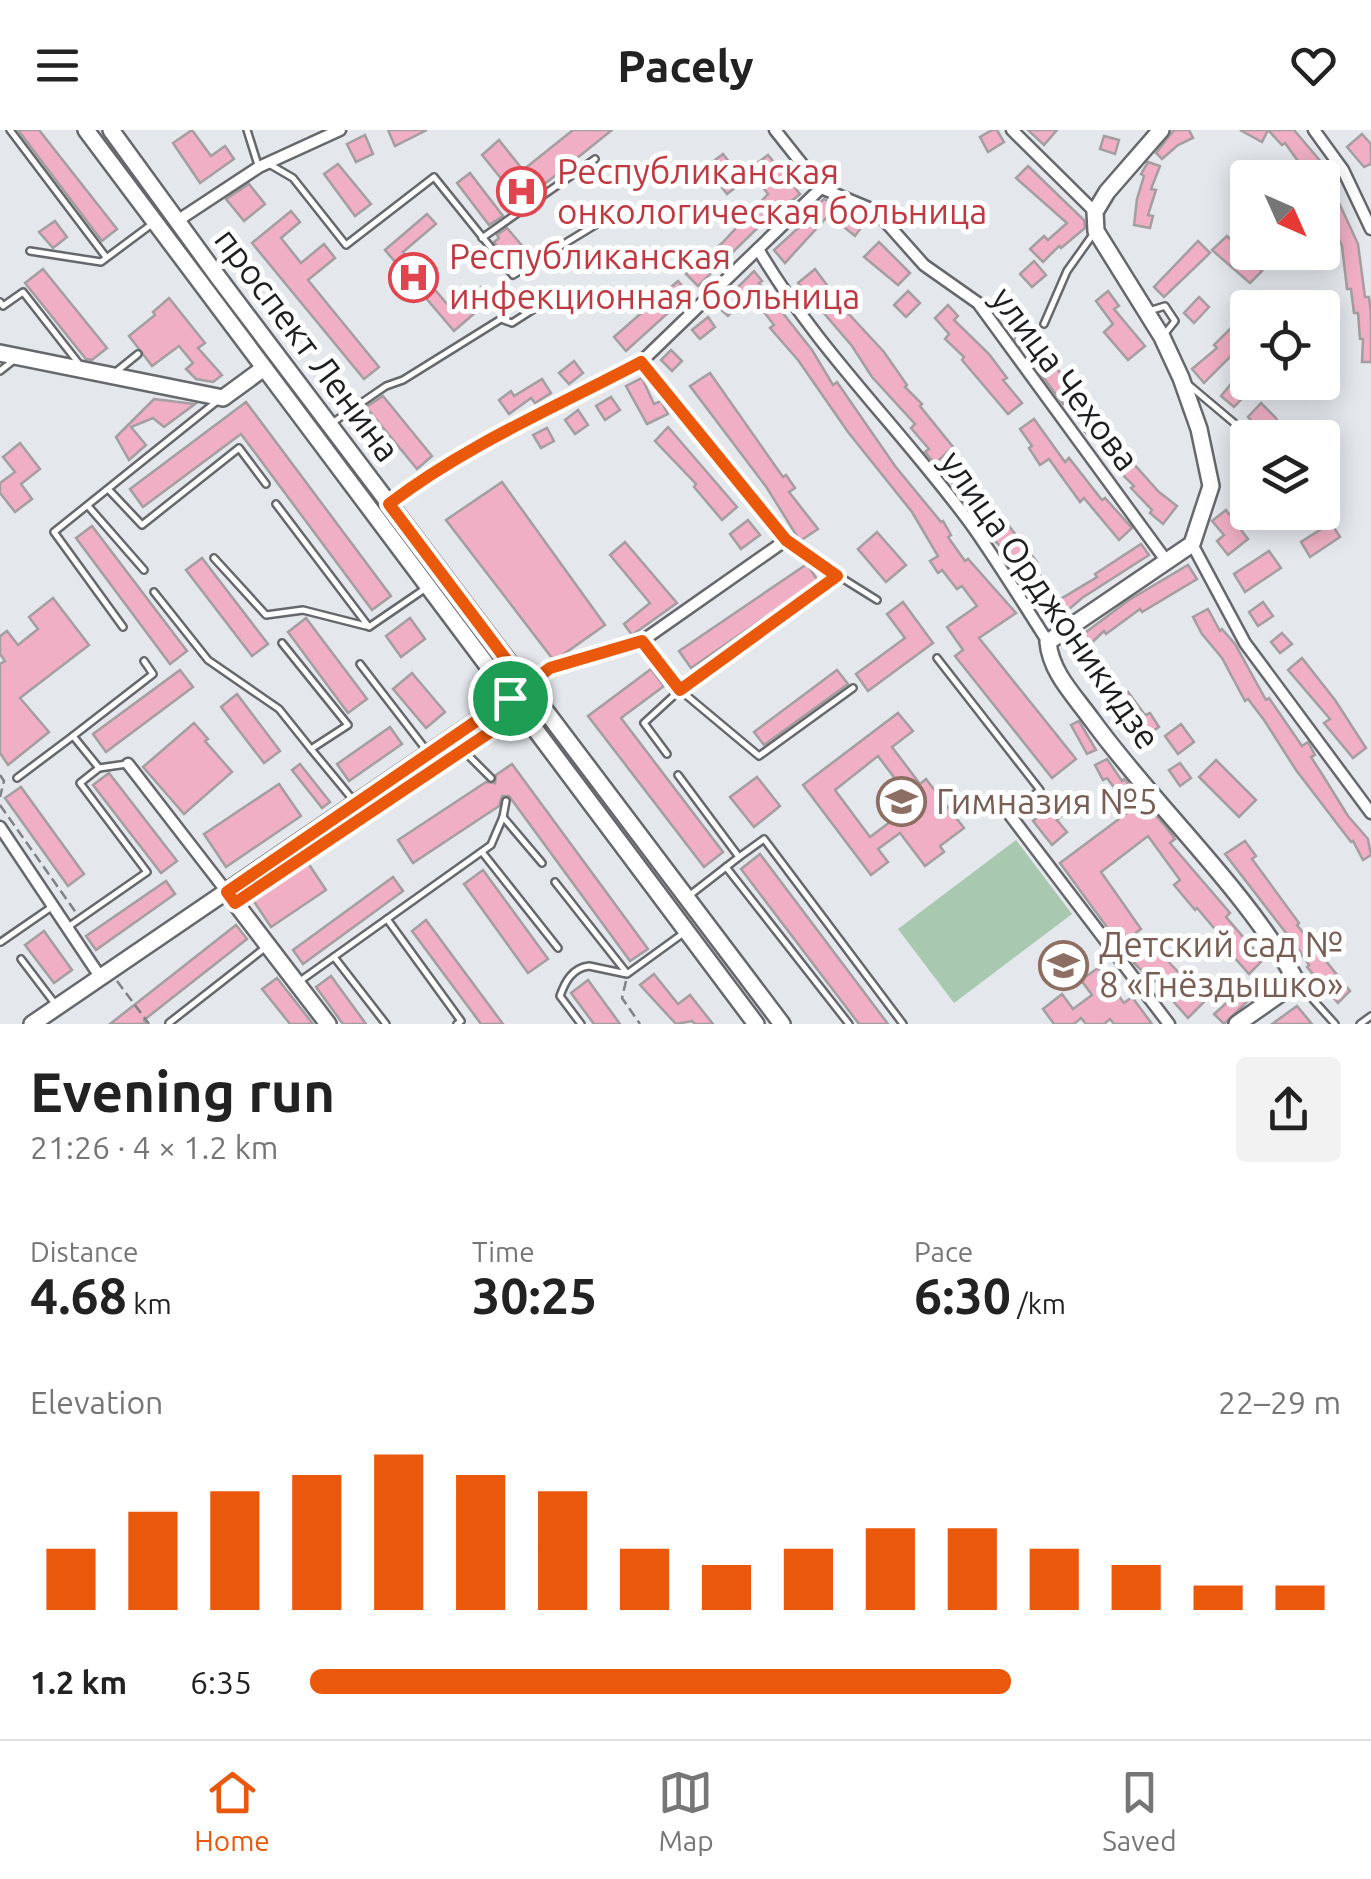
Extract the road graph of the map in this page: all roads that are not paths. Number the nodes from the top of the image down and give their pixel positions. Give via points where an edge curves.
1 (10, 130) edge
2 (86, 130) edge
3 (111, 130) edge
4 (247, 130) edge
5 (340, 130) edge
6 (775, 130) edge
7 (1012, 130) edge
8 (1161, 130) edge
9 (1314, 130) edge
10 (595, 158) dead end
11 (264, 166) junction
12 (821, 188) junction
13 (618, 211) dead end
14 (1096, 212) junction
15 (176, 221) junction
16 (155, 222) junction
17 (1371, 229) edge
18 (1096, 230) junction
19 (482, 238) junction
20 (30, 250) dead end
21 (758, 250) junction
22 (106, 257) junction
23 (554, 296) dead end
24 (0, 302) edge
25 (1044, 324) dead end
26 (0, 353) edge
27 (138, 354) dead end
28 (16, 358) junction
29 (641, 362) junction
30 (264, 368) junction
31 (85, 371) junction
32 (0, 372) edge
33 (110, 376) junction
34 (1181, 378) junction
35 (223, 398) junction
36 (1231, 420) edge
37 (330, 425) junction
38 (266, 484) dead end
39 (109, 490) junction
40 (276, 504) dead end
41 (389, 504) junction
42 (88, 506) junction
43 (786, 540) junction
44 (1192, 544) junction
45 (214, 558) dead end
46 (1165, 559) junction
47 (144, 570) dead end
48 (837, 576) junction
49 (428, 586) junction
50 (154, 592) dead end
51 (877, 600) dead end
52 (123, 627) dead end
53 (369, 627) junction
54 (642, 641) junction
55 (1048, 642) junction
56 (282, 643) dead end
57 (937, 658) dead end
58 (144, 660) dead end
59 (360, 664) dead end
60 (526, 686) junction
61 (852, 688) dead end
62 (680, 690) junction
63 (510, 698) junction
64 (73, 736) junction
65 (456, 745) junction
66 (311, 749) junction
67 (429, 753) junction
68 (667, 754) dead end
69 (128, 764) joint
70 (100, 768) junction
71 (678, 775) dead end
72 (17, 778) dead end
73 (490, 778) dead end
74 (506, 801) dead end
75 (356, 803) junction
76 (1371, 813) edge
77 (1010, 815) joint
78 (503, 816) junction
79 (0, 827) edge
80 (482, 852) junction
81 (739, 857) junction
82 (542, 863) dead end
83 (726, 867) junction
84 (556, 882) dead end
85 (687, 896) junction
86 (231, 898) junction
87 (52, 906) junction
88 (387, 918) junction
89 (67, 928) junction
90 (688, 930) junction
91 (1, 942) edge
92 (268, 946) junction
93 (558, 948) dead end
94 (334, 956) junction
95 (21, 959) dead end
96 (628, 974) junction
97 (106, 975) junction
98 (297, 982) junction
99 (1297, 982) junction
100 (58, 1007) junction
101 (1371, 1016) edge
102 (32, 1024) edge
103 (169, 1024) edge
104 (328, 1024) edge
105 (386, 1024) edge
106 (457, 1024) edge
107 (581, 1024) edge
108 (756, 1024) edge
109 (782, 1024) edge
110 (849, 1024) edge
111 (904, 1024) edge
112 (1169, 1024) edge
113 (1237, 1024) edge
114 (1335, 1024) edge
115 (1360, 1024) edge

1 - 22 lane
2 - 16 main road, проспект Ленина
3 - 15 main road, проспект Ленина
4 - 11 lane
5 - 11 street
6 - 12 street, улица Чехова
7 - 14 street
8 - 14 main road
9 - 17 street via 1344,170
10 - 19 lane
11 - 15 street
11 - 19 lane via 293,178 346,245 434,177
12 - 21 street
12 - 46 street, улица Чехова via 876,212 924,265 978,303
13 - 19 lane via 512,276
14 - 18 main road
15 - 37 main road, проспект Ленина
16 - 22 lane
16 - 30 main road, проспект Ленина
18 - 25 lane via 1067,270
18 - 34 main road
20 - 22 lane via 100,262
21 - 29 street
21 - 55 street, улица Орджоникидзе via 866,398 972,526
23 - 37 lane via 512,323 501,319
24 - 31 lane via 23,292
26 - 28 main road
27 - 33 lane
28 - 31 main road
28 - 32 lane
29 - 41 street via 485,441
29 - 43 street
30 - 35 main road
30 - 49 main road, проспект Ленина
31 - 33 main road
33 - 35 main road
34 - 36 lane
34 - 44 main road via 1211,486
35 - 39 lane
37 - 41 main road, проспект Ленина
38 - 39 lane via 239,448 142,525
39 - 42 lane
40 - 53 lane
41 - 60 main road, проспект Ленина
42 - 47 lane
42 - 52 lane via 54,532
43 - 48 lane
43 - 54 street
44 - 46 main road
44 - 76 street via 1244,643
45 - 53 lane via 266,616 303,610
46 - 55 main road
48 - 51 lane
48 - 62 lane
49 - 53 lane
49 - 63 main road, проспект Ленина
50 - 66 lane via 208,660 280,709
54 - 60 street via 550,668
54 - 62 lane
55 - 99 main road, улица Орджоникидзе via 1050,662 1100,731 1273,938
56 - 66 lane via 348,725
57 - 77 lane via 1040,790
58 - 64 lane via 153,674
59 - 67 lane
60 - 63 street
60 - 85 main road, проспект Ленина
61 - 62 lane via 759,756
62 - 68 lane via 644,722
63 - 65 main road
63 - 90 main road, проспект Ленина
64 - 70 lane
64 - 72 lane
65 - 67 main road
65 - 73 lane
66 - 75 lane
67 - 75 main road
69 - 70 lane
69 - 86 street
70 - 89 lane via 80,783 147,872
71 - 81 lane
74 - 78 lane
75 - 86 main road
77 - 112 street
78 - 80 lane
78 - 82 lane
79 - 87 street
80 - 88 lane
80 - 93 lane
81 - 83 lane
81 - 111 lane via 764,839
83 - 85 lane
83 - 110 lane
84 - 96 lane
85 - 109 main road, проспект Ленина
86 - 92 main road
86 - 97 main road
87 - 89 street
87 - 91 lane
88 - 94 lane
88 - 106 lane
89 - 97 street
90 - 96 lane
90 - 108 main road, проспект Ленина
92 - 98 main road
92 - 103 lane
94 - 98 lane
94 - 105 lane
95 - 100 lane
96 - 107 lane via 582,966 566,979 560,996
97 - 100 main road
98 - 104 main road
99 - 113 main road
99 - 114 lane
100 - 102 main road
101 - 115 lane

